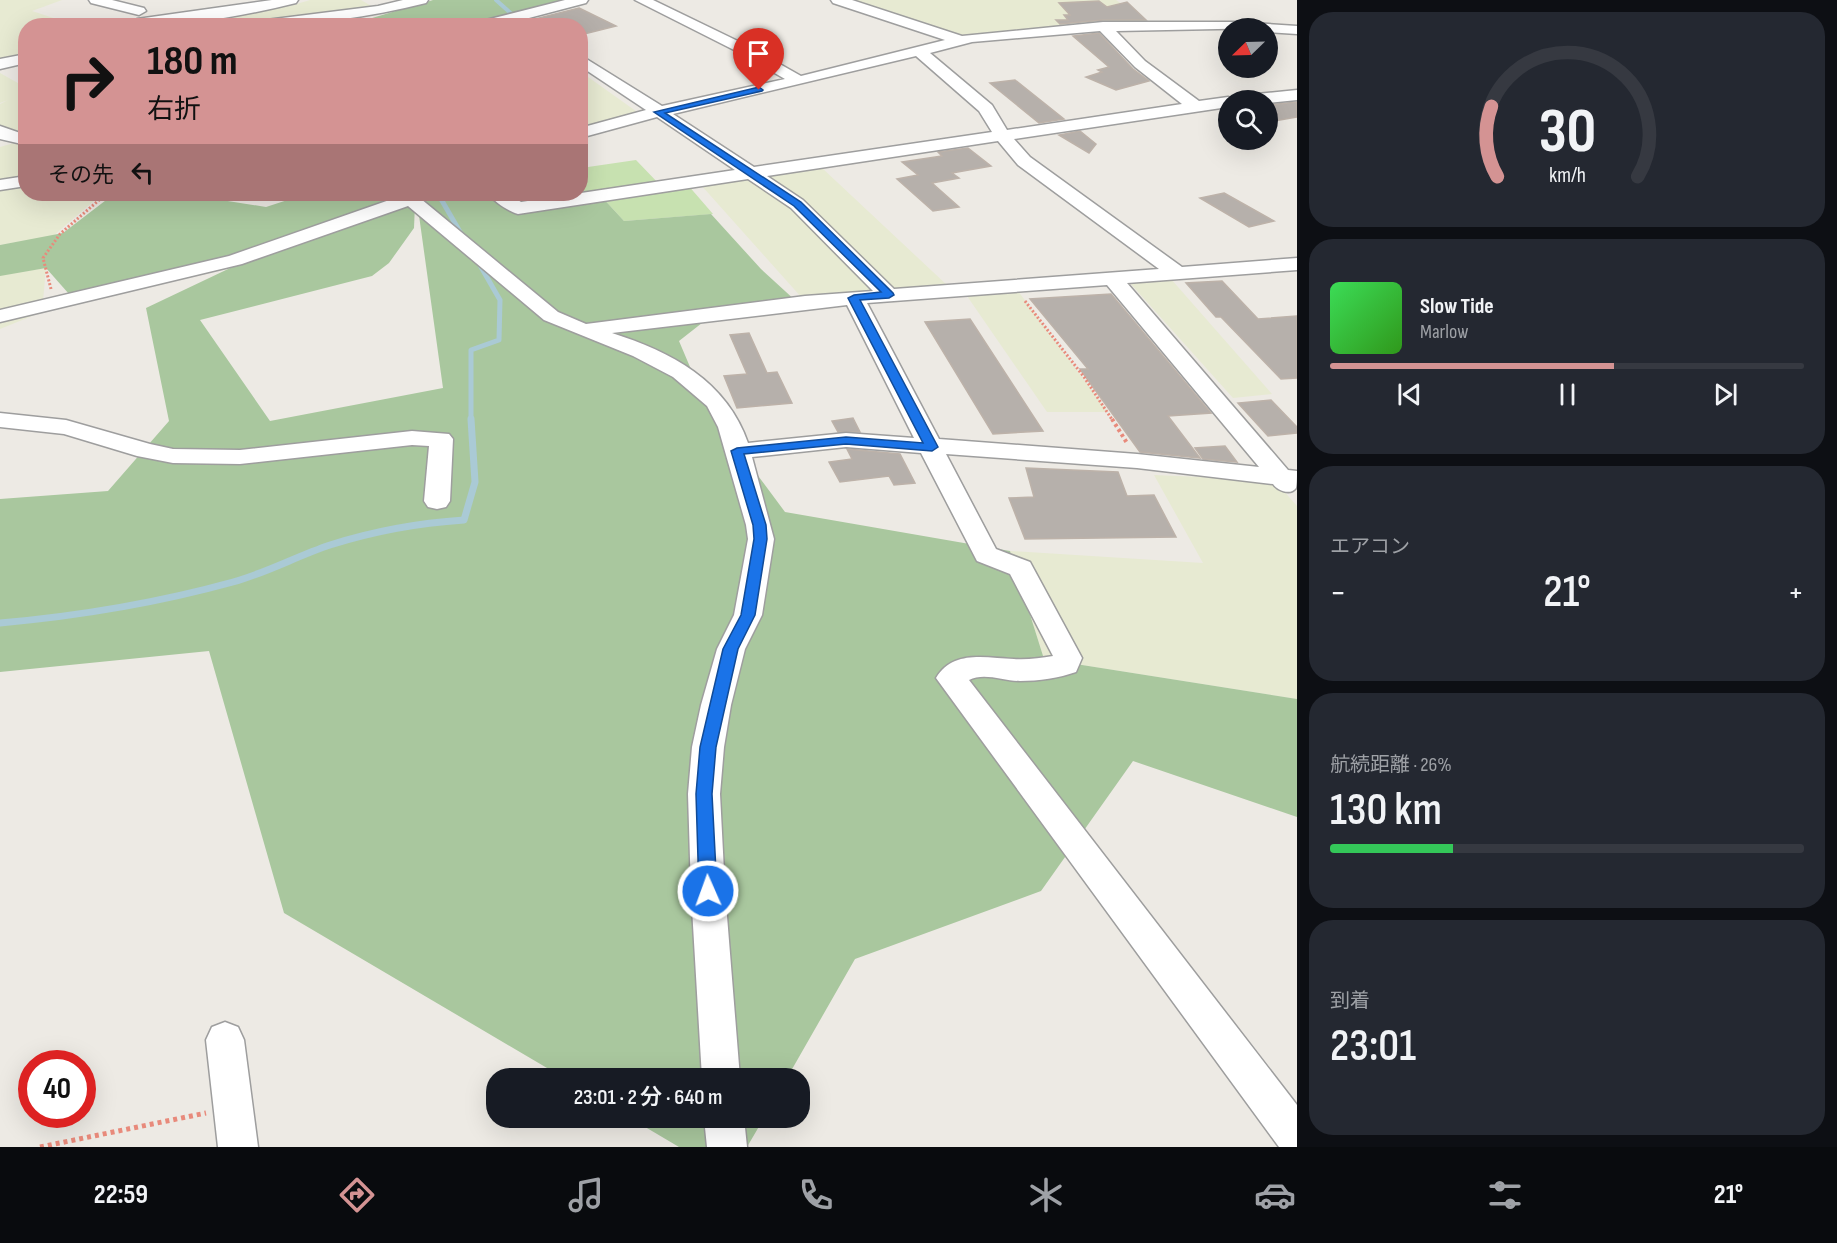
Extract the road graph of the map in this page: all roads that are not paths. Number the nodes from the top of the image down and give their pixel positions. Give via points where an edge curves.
1 (96, 0) edge
2 (291, 0) edge
3 (421, 0) edge
4 (581, 0) edge
5 (642, 0) edge
6 (838, 0) edge
7 (887, 0) edge
8 (863, 8) junction
9 (141, 16) edge
10 (517, 16) junction
11 (314, 18) edge
12 (509, 18) edge
13 (520, 18) edge
14 (1104, 26) junction
15 (1293, 31) edge
16 (959, 40) junction
17 (918, 50) junction
18 (18, 60) edge
19 (0, 64) edge
20 (588, 64) edge
21 (800, 81) junction
22 (1297, 94) edge
23 (1278, 96) edge
24 (1218, 103) edge
25 (1195, 106) junction
26 (658, 112) junction
27 (0, 131) edge
28 (588, 131) edge
29 (1002, 136) junction
30 (18, 138) edge
31 (755, 174) junction
32 (18, 182) edge
33 (0, 185) edge
34 (588, 198) edge
35 (394, 201) edge
36 (414, 201) edge
37 (508, 201) edge
38 (567, 201) edge
39 (1297, 264) edge
40 (1178, 273) junction
41 (1112, 278) junction
42 (889, 295) junction
43 (854, 298) junction
44 (0, 316) edge
45 (585, 330) junction
46 (0, 420) edge
47 (932, 447) junction
48 (737, 451) junction
49 (1292, 484) edge
50 (437, 501) dead end
51 (225, 1040) dead end
52 (720, 1068) edge
53 (725, 1128) edge
54 (1297, 1138) edge
55 (238, 1147) edge
56 (727, 1147) edge

1 - 9 street
2 - 9 street via 249,9
3 - 11 street
4 - 10 street
5 - 21 street
6 - 8 street
7 - 8 street
8 - 16 street
10 - 12 street
10 - 13 street
14 - 15 street via 1239,26
14 - 16 street
14 - 25 street via 1140,64
16 - 17 street
17 - 21 street
17 - 29 street via 980,101
18 - 19 street
20 - 26 street
21 - 26 street
22 - 23 street
24 - 25 street
25 - 29 street
26 - 28 street
26 - 31 street
27 - 30 street
29 - 31 street
29 - 40 street via 1023,161
31 - 34 street
31 - 42 street via 797,204
32 - 33 street
35 - 44 street via 234,260
36 - 45 street via 545,312
37 - 38 street via 518,208
39 - 40 street
40 - 41 street
41 - 42 street
41 - 49 street
42 - 43 street
43 - 45 street
43 - 47 street
45 - 48 street via 650,354 697,384 724,414
46 - 50 street via 66,427 173,456 240,457 412,438 441,439
47 - 48 street via 846,440
47 - 49 street via 1137,461
47 - 54 street via 986,555 1020,568 1068,658 1066,665 1032,669 976,666 960,670 951,678
48 - 52 street via 761,539 748,615 731,649 716,705 704,794
51 - 55 street
53 - 56 street

